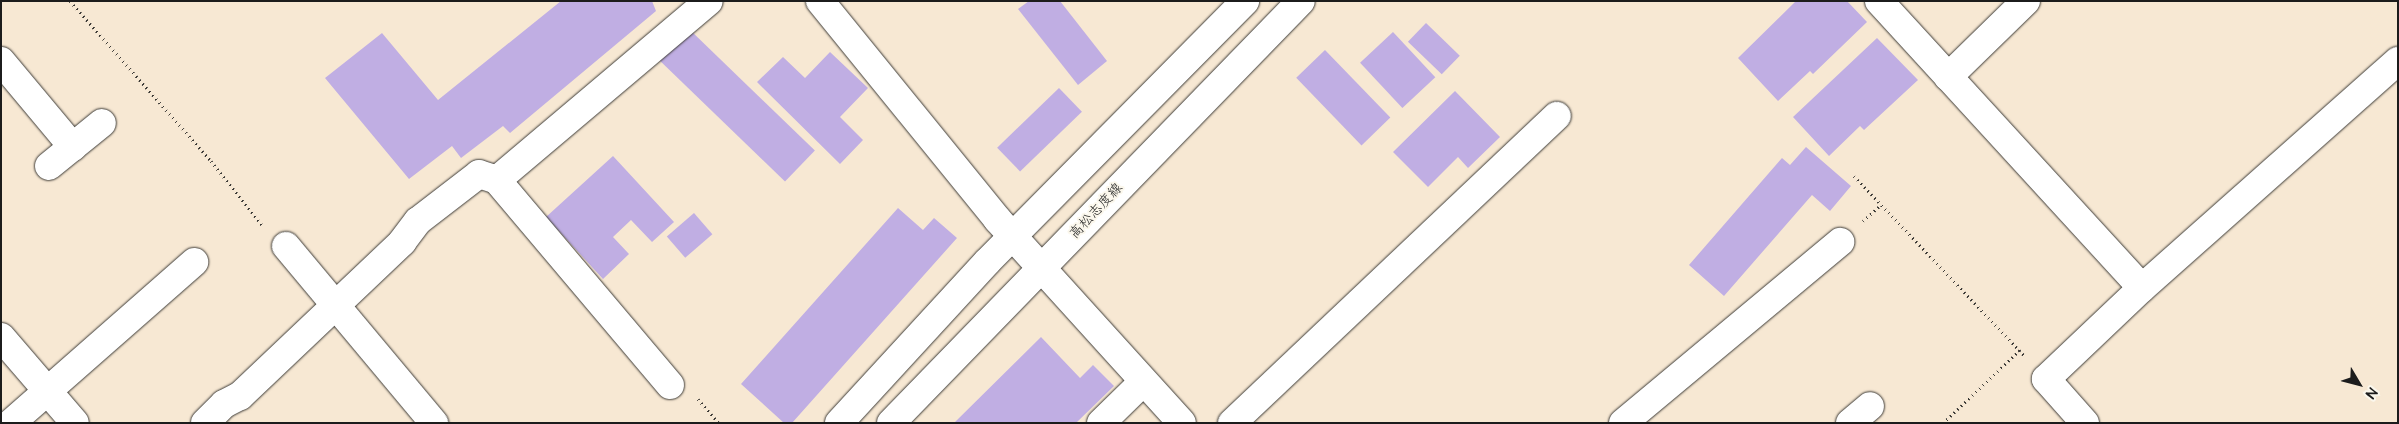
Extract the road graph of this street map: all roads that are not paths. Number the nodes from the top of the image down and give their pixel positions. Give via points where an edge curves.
1 (709, 1) edge
2 (820, 1) edge
3 (1245, 1) edge
4 (1301, 1) edge
5 (1879, 1) edge
6 (2026, 1) edge
7 (1, 61) edge
8 (2398, 61) edge
9 (1948, 77) junction
10 (1557, 116) dead end
11 (102, 123) dead end
12 (73, 147) junction
13 (49, 166) dead end
14 (497, 180) junction
15 (1012, 237) junction
16 (1840, 242) dead end
17 (286, 246) road end
18 (194, 262) dead end
19 (1041, 270) junction
20 (2142, 288) junction
21 (336, 305) junction
22 (1, 337) edge
23 (1142, 382) junction
24 (670, 385) dead end
25 (47, 392) junction
26 (11, 423) edge
27 (74, 423) edge
28 (205, 423) edge
29 (434, 423) edge
30 (839, 423) edge
31 (892, 423) edge
32 (1100, 423) edge
33 (1182, 423) edge
34 (1232, 423) edge
35 (1623, 423) edge
36 (2085, 423) edge

1 - 14 street
2 - 15 street
3 - 15 street
4 - 19 street, 高松志度線
5 - 9 street
6 - 9 street
7 - 12 street
8 - 20 street
9 - 20 street
10 - 34 street
11 - 12 street
12 - 13 street
14 - 21 street via 479,174 418,221 402,242
14 - 24 street
15 - 19 street
15 - 30 street
16 - 35 street
17 - 21 street
18 - 25 street
19 - 23 street
19 - 31 street, 高松志度線
20 - 36 street via 2046,379
21 - 28 street via 240,396 224,404
21 - 29 street
22 - 25 street
23 - 32 street
23 - 33 street
25 - 26 street
25 - 27 street

